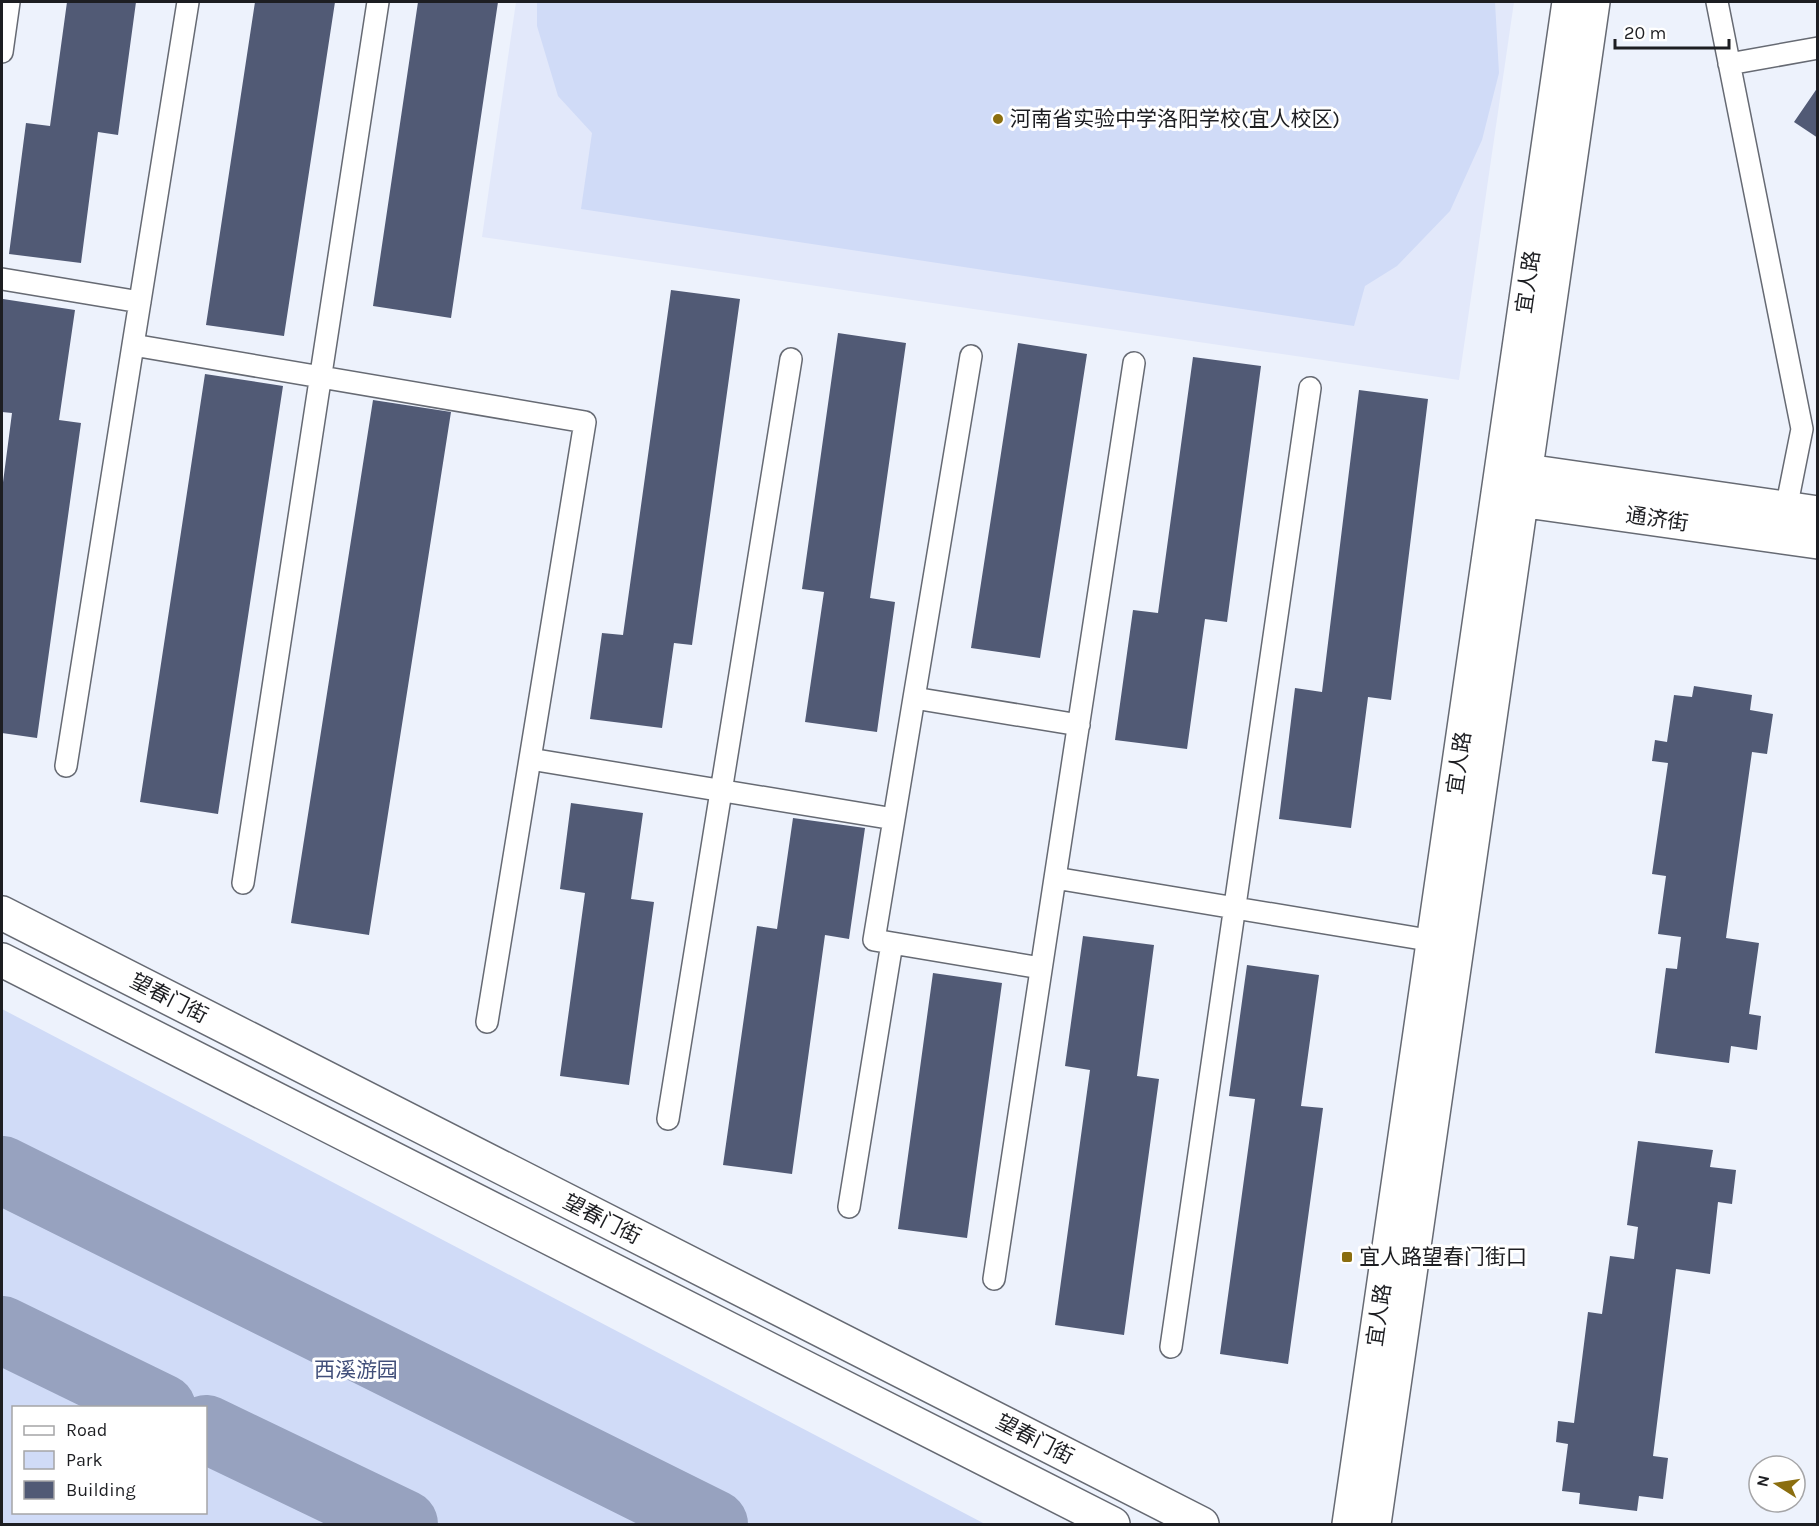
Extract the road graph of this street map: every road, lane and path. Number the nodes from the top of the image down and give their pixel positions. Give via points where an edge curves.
1 (9, 2) edge
2 (188, 2) edge
3 (378, 2) edge
4 (1569, 2) edge
5 (1593, 2) edge
6 (1717, 2) edge
7 (1818, 48) edge
8 (2, 52) edge
9 (1729, 63) junction
10 (2, 279) edge
11 (140, 302) junction
12 (133, 345) junction
13 (970, 356) dead end
14 (791, 359) dead end
15 (1134, 363) dead end
16 (321, 377) junction
17 (1310, 388) dead end
18 (1511, 484) junction
19 (1795, 519) edge
20 (1818, 542) edge
21 (914, 698) junction
22 (1079, 725) junction
23 (530, 759) junction
24 (66, 766) dead end
25 (721, 790) junction
26 (894, 819) junction
27 (1055, 878) junction
28 (243, 883) dead end
29 (1234, 908) junction
30 (2, 913) edge
31 (892, 943) junction
32 (1446, 943) junction
33 (2, 960) edge
34 (1041, 968) junction
35 (487, 1022) dead end
36 (668, 1119) dead end
37 (849, 1208) dead end
38 (994, 1279) dead end
39 (1171, 1347) dead end
40 (1113, 1524) edge
41 (1202, 1524) edge
42 (1349, 1524) edge
43 (1374, 1524) edge

1 - 8 lane
2 - 11 lane
3 - 16 lane
4 - 18 street, 宜人路
5 - 18 street, 宜人路
6 - 9 lane
7 - 9 lane
9 - 19 lane via 1802,429
10 - 11 lane
11 - 12 lane
12 - 16 lane
12 - 24 lane
13 - 21 lane
14 - 25 lane
15 - 22 lane
16 - 23 lane via 585,422
16 - 28 lane
17 - 29 lane
18 - 19 street, 通济街
18 - 32 street, 宜人路
19 - 20 street, 通济街
21 - 22 lane
21 - 26 lane
22 - 27 lane
23 - 25 lane
23 - 35 lane
25 - 26 lane
25 - 36 lane
26 - 31 lane via 874,940
27 - 29 lane
27 - 34 lane
29 - 32 lane
29 - 39 lane
30 - 41 street, 望春门街
31 - 34 lane
31 - 37 lane
32 - 42 street, 宜人路
32 - 43 street, 宜人路
33 - 40 street, 望春门街
34 - 38 lane

